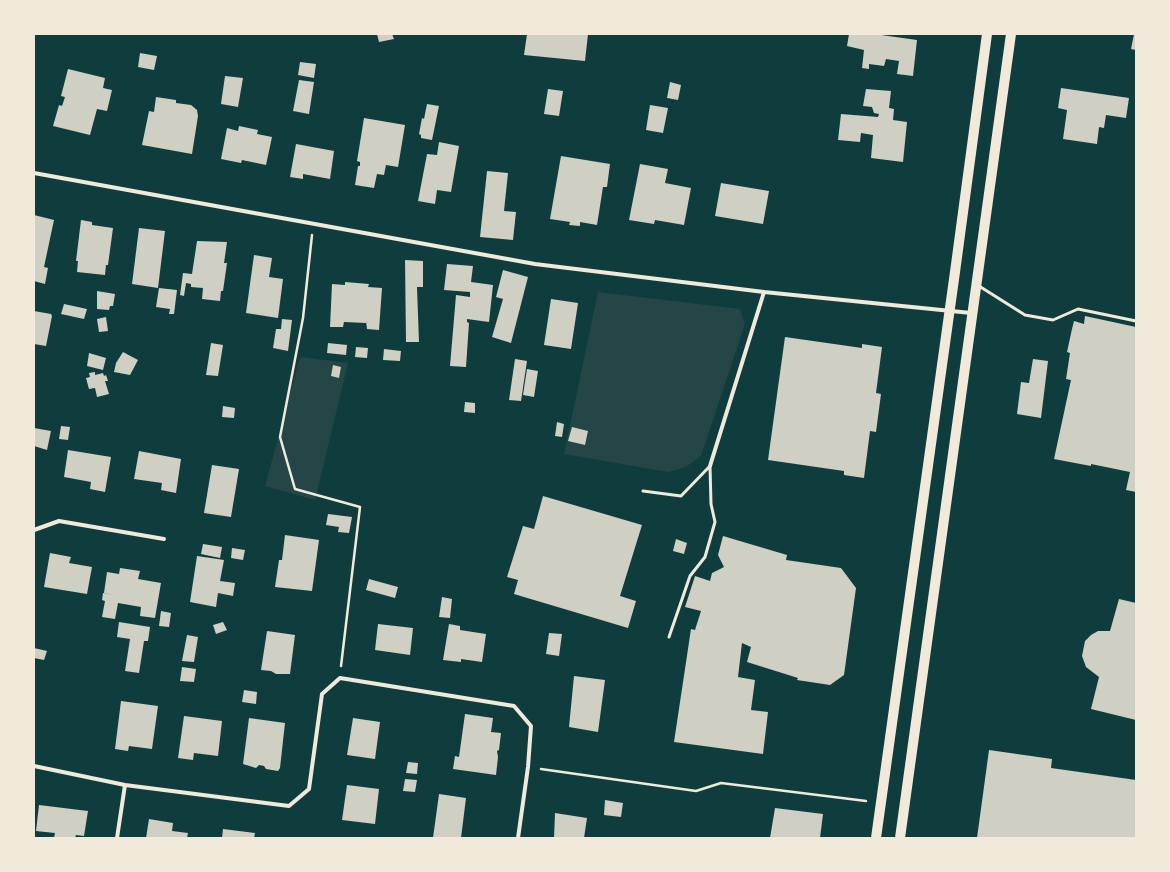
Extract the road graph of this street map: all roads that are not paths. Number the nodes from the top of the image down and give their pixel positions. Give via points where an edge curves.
1 (987, 34) edge
2 (1011, 34) edge
3 (34, 173) edge
4 (978, 285) junction
5 (764, 292) junction
6 (950, 311) junction
7 (974, 313) junction
8 (1136, 321) edge
9 (710, 466) junction
10 (643, 491) dead end
11 (34, 530) edge
12 (164, 539) dead end
13 (669, 637) dead end
14 (34, 766) edge
15 (125, 784) junction
16 (117, 838) edge
17 (518, 838) edge
18 (876, 838) edge
19 (900, 838) edge

1 - 6 main road
2 - 4 main road
3 - 5 street via 535,264
4 - 7 main road
4 - 8 lane via 1025,315 1053,320 1078,309
5 - 6 street
5 - 9 street
6 - 7 street
6 - 18 main road
7 - 19 main road
9 - 10 lane via 681,496
9 - 13 lane via 711,504 715,522 705,557 690,576
11 - 12 street via 59,521
14 - 15 street
15 - 16 street
15 - 17 street via 289,806 309,789 322,694 340,678 514,706 531,726

